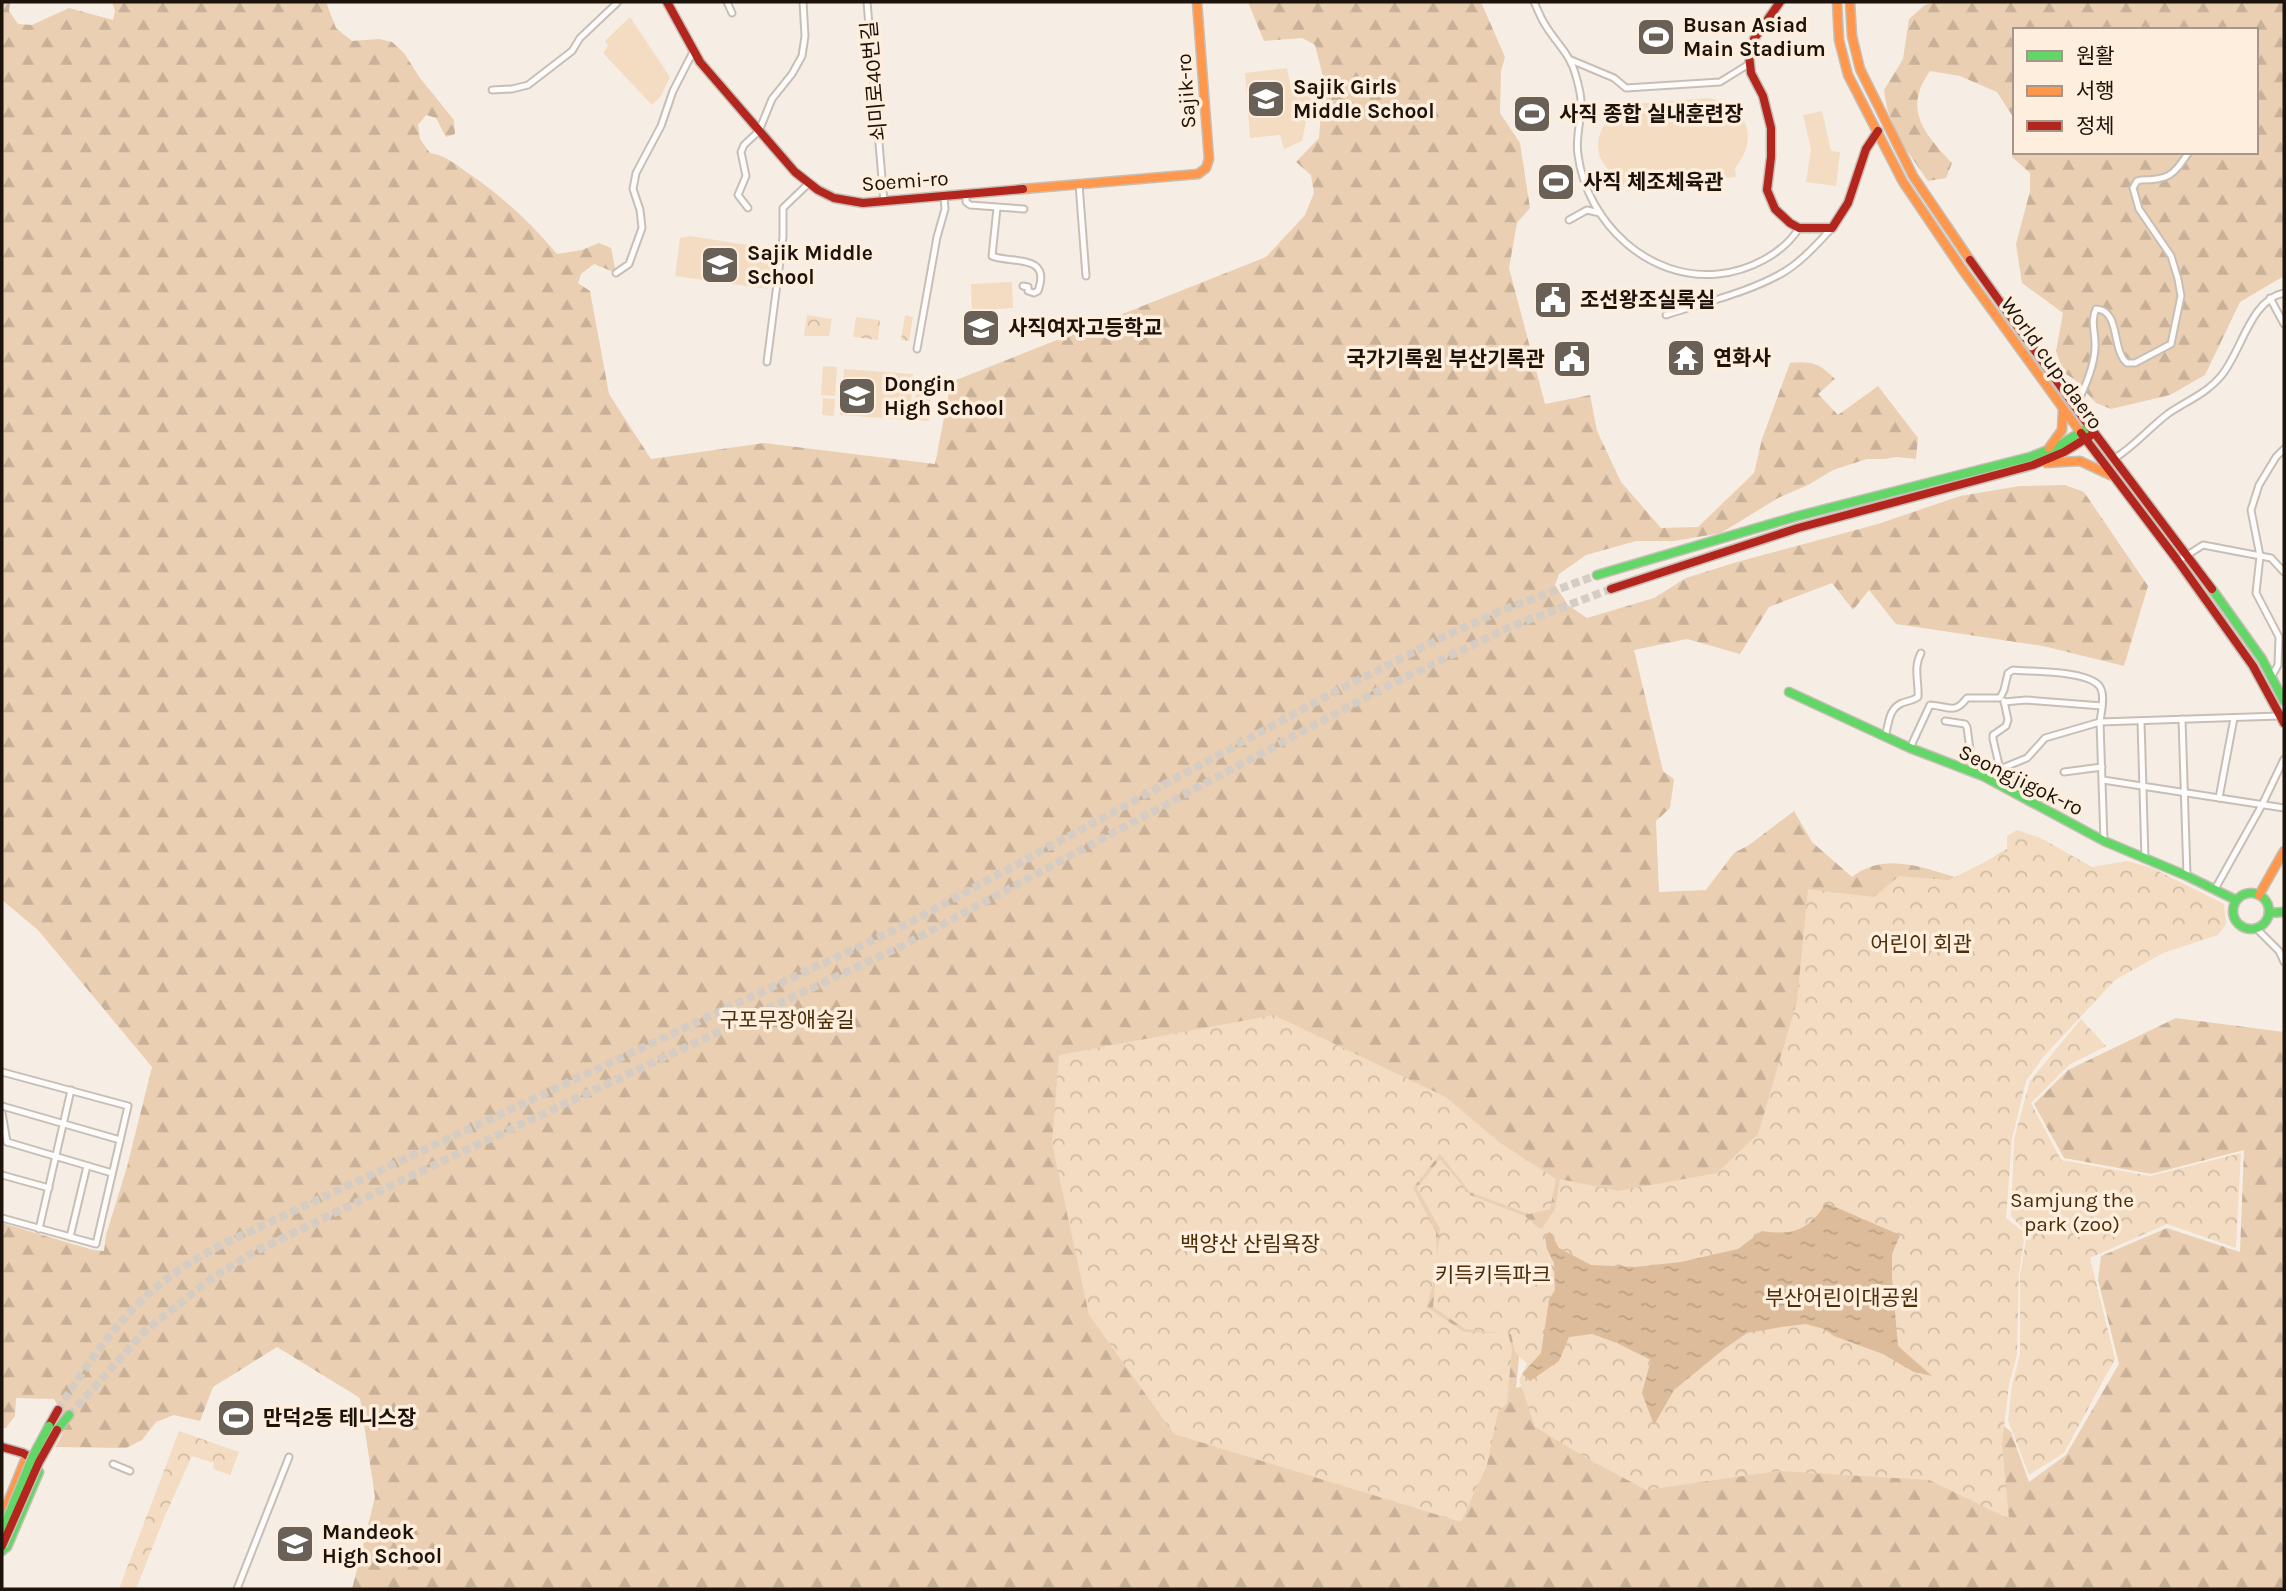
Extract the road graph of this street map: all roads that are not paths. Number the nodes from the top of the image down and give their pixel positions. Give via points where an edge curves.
1 (618, 2) edge
2 (667, 2) edge
3 (727, 2) edge
4 (803, 2) edge
5 (867, 2) edge
6 (1197, 2) edge
7 (1534, 2) edge
8 (1780, 2) edge
9 (1837, 2) edge
10 (1850, 2) edge
11 (732, 13) dead end
12 (693, 52) junction
13 (1571, 60) junction
14 (1749, 65) junction
15 (492, 90) dead end
16 (1886, 124) junction
17 (759, 131) junction
18 (1877, 132) junction
19 (2188, 154) edge
20 (1198, 174) joint
21 (808, 184) junction
22 (1079, 184) junction
23 (966, 195) junction
24 (944, 197) junction
25 (884, 202) junction
26 (748, 208) dead end
27 (996, 208) junction
28 (1024, 209) dead end
29 (1600, 213) junction
30 (1569, 220) dead end
31 (1799, 228) junction
32 (1832, 228) junction
33 (617, 273) dead end
34 (1086, 276) dead end
35 (1023, 286) dead end
36 (2284, 293) edge
37 (2270, 298) junction
38 (1666, 315) dead end
39 (2284, 324) edge
40 (917, 348) dead end
41 (767, 362) dead end
42 (2075, 407) junction
43 (2063, 410) junction
44 (2092, 429) junction
45 (2083, 435) junction
46 (2284, 449) edge
47 (2046, 451) junction
48 (2276, 457) junction
49 (2115, 458) junction
50 (2284, 463) edge
51 (2033, 465) junction
52 (2116, 478) junction
53 (2188, 555) junction
54 (2260, 556) junction
55 (2178, 561) junction
56 (2284, 572) edge
57 (1597, 575) tunnel mouth
58 (1611, 589) tunnel mouth
59 (1921, 653) dead end
60 (2272, 676) junction
61 (2281, 686) edge
62 (1789, 692) dead end
63 (2003, 699) junction
64 (2284, 701) edge
65 (2102, 706) junction
66 (2234, 718) junction
67 (2182, 719) junction
68 (2282, 720) edge
69 (1945, 721) dead end
70 (2141, 721) junction
71 (2100, 722) junction
72 (1885, 737) junction
73 (1910, 748) junction
74 (2284, 759) edge
75 (2102, 767) junction
76 (2000, 769) junction
77 (1973, 772) junction
78 (2064, 772) dead end
79 (1983, 776) junction
80 (2103, 780) junction
81 (2144, 786) junction
82 (2184, 792) junction
83 (2219, 798) junction
84 (2262, 805) junction
85 (2284, 808) edge
86 (2104, 841) junction
87 (2283, 855) edge
88 (2146, 859) junction
89 (2187, 876) junction
90 (2216, 890) junction
91 (2259, 895) junction
92 (2236, 900) junction
93 (2284, 912) edge
94 (2269, 913) junction
95 (2257, 929) junction
96 (2284, 962) edge
97 (2, 1072) edge
98 (71, 1090) junction
99 (2, 1106) edge
100 (2, 1113) edge
101 (63, 1124) junction
102 (120, 1140) junction
103 (4, 1144) edge
104 (56, 1156) junction
105 (87, 1166) junction
106 (112, 1173) junction
107 (2, 1175) edge
108 (49, 1188) junction
109 (2, 1218) edge
110 (39, 1229) junction
111 (70, 1237) junction
112 (58, 1410) tunnel mouth
113 (69, 1415) tunnel mouth
114 (53, 1428) junction
115 (2, 1447) edge
116 (27, 1455) junction
117 (289, 1457) dead end
118 (113, 1464) dead end
119 (130, 1471) dead end
120 (2, 1517) edge
121 (2, 1533) edge
122 (2, 1546) edge
123 (2, 1551) edge
124 (237, 1589) edge

1 - 15 street via 572,51 528,85
2 - 12 main road, Soemi-ro
3 - 11 street
4 - 17 street via 806,36 802,56 772,99
5 - 25 street, 쇠미로40번길
6 - 20 main road, Sajik-ro via 1209,159
7 - 13 street
8 - 14 main road via 1750,47
9 - 18 main road, World cup-daero via 1842,56
10 - 16 main road, World cup-daero via 1855,53
12 - 17 main road, Soemi-ro
12 - 33 street via 636,173 633,189 642,228 629,264
13 - 14 street via 1626,88 1720,82
13 - 29 street via 1581,103 1578,160
14 - 31 main road via 1771,128 1769,200 1782,217
16 - 18 main road
16 - 42 main road, World cup-daero via 1913,176
17 - 21 main road, Soemi-ro
17 - 26 street via 741,152 746,176 738,195
18 - 32 main road
18 - 43 main road, World cup-daero via 1903,182
19 - 42 street via 2167,178 2137,181 2133,188 2139,209 2171,257 2178,279 2181,296 2171,344 2127,363 2120,357 2110,315 2096,309 2095,349
20 - 22 main road, Soemi-ro
21 - 25 main road, Soemi-ro via 835,199
21 - 41 street via 783,208
22 - 23 main road, Soemi-ro
22 - 34 street
23 - 24 main road, Soemi-ro
23 - 27 street via 970,205
24 - 25 main road, Soemi-ro
24 - 40 street
27 - 28 street
27 - 35 street via 992,256 1035,264 1040,270 1038,291
29 - 30 street via 1587,210
29 - 31 street via 1619,238 1642,256 1697,275 1746,268 1784,246
31 - 32 main road
32 - 38 street via 1799,261 1769,280
36 - 37 street
37 - 39 street
37 - 49 street via 2216,382 2170,412
42 - 44 main road, World cup-daero
43 - 45 main road, World cup-daero
43 - 47 main road via 2062,430
44 - 45 main road
44 - 49 main road, World cup-daero
45 - 47 main road
45 - 51 main road via 2064,452
45 - 52 main road, World cup-daero
46 - 48 street
47 - 57 main road
48 - 50 street
48 - 54 street via 2252,505
49 - 53 main road, World cup-daero
51 - 52 main road via 2080,461
51 - 58 main road via 1798,528
52 - 55 main road, World cup-daero
53 - 54 street via 2203,545
53 - 55 street
53 - 60 main road, World cup-daero
54 - 56 street via 2271,558
54 - 60 street via 2256,593 2278,637 2278,665
55 - 68 main road, World cup-daero via 2253,666
59 - 72 street via 1916,674 1918,697 1894,709
60 - 61 main road, World cup-daero
61 - 64 main road, World cup-daero
62 - 72 main road, Seongjigok-ro
63 - 65 street
63 - 65 street via 2012,670 2092,679 2101,689
63 - 73 street via 1967,698 1957,708 1930,705
63 - 76 street via 2008,720 1993,735
65 - 71 street
66 - 67 street
66 - 68 street
66 - 83 street
67 - 70 street
67 - 82 street
69 - 77 street via 1967,727
70 - 71 street
70 - 81 street
71 - 75 street
71 - 76 street via 2045,738 2027,758
72 - 73 main road, Seongjigok-ro
73 - 77 main road, Seongjigok-ro
74 - 84 street
75 - 78 street
75 - 80 street
76 - 79 street
77 - 79 main road, Seongjigok-ro
79 - 86 main road, Seongjigok-ro
80 - 81 street
80 - 86 street
81 - 82 street
81 - 88 street
82 - 83 street
82 - 89 street
83 - 84 street
84 - 85 street
84 - 90 street
86 - 88 main road, Seongjigok-ro
87 - 91 main road
88 - 89 main road, Seongjigok-ro
89 - 90 main road, Seongjigok-ro
90 - 92 main road, Seongjigok-ro
91 - 92 main road via 2249,893
91 - 94 main road via 2267,902
92 - 95 main road via 2232,909 2236,923 2244,929
93 - 94 main road
94 - 95 main road
95 - 96 street
97 - 98 street
98 - 101 street
98 - 102 street via 128,1107
99 - 101 street
100 - 103 street
101 - 102 street
101 - 104 street
102 - 106 street
103 - 104 street
104 - 105 street
104 - 108 street
105 - 106 street
105 - 111 street
106 - 111 street via 96,1244
107 - 108 street
108 - 110 street
109 - 110 street
110 - 111 street
112 - 114 main road
113 - 114 main road
114 - 121 main road, bridge via 33,1456
114 - 122 main road, bridge
115 - 116 main road
116 - 120 main road
116 - 123 main road via 42,1465 8,1547
117 - 124 street
118 - 119 street

